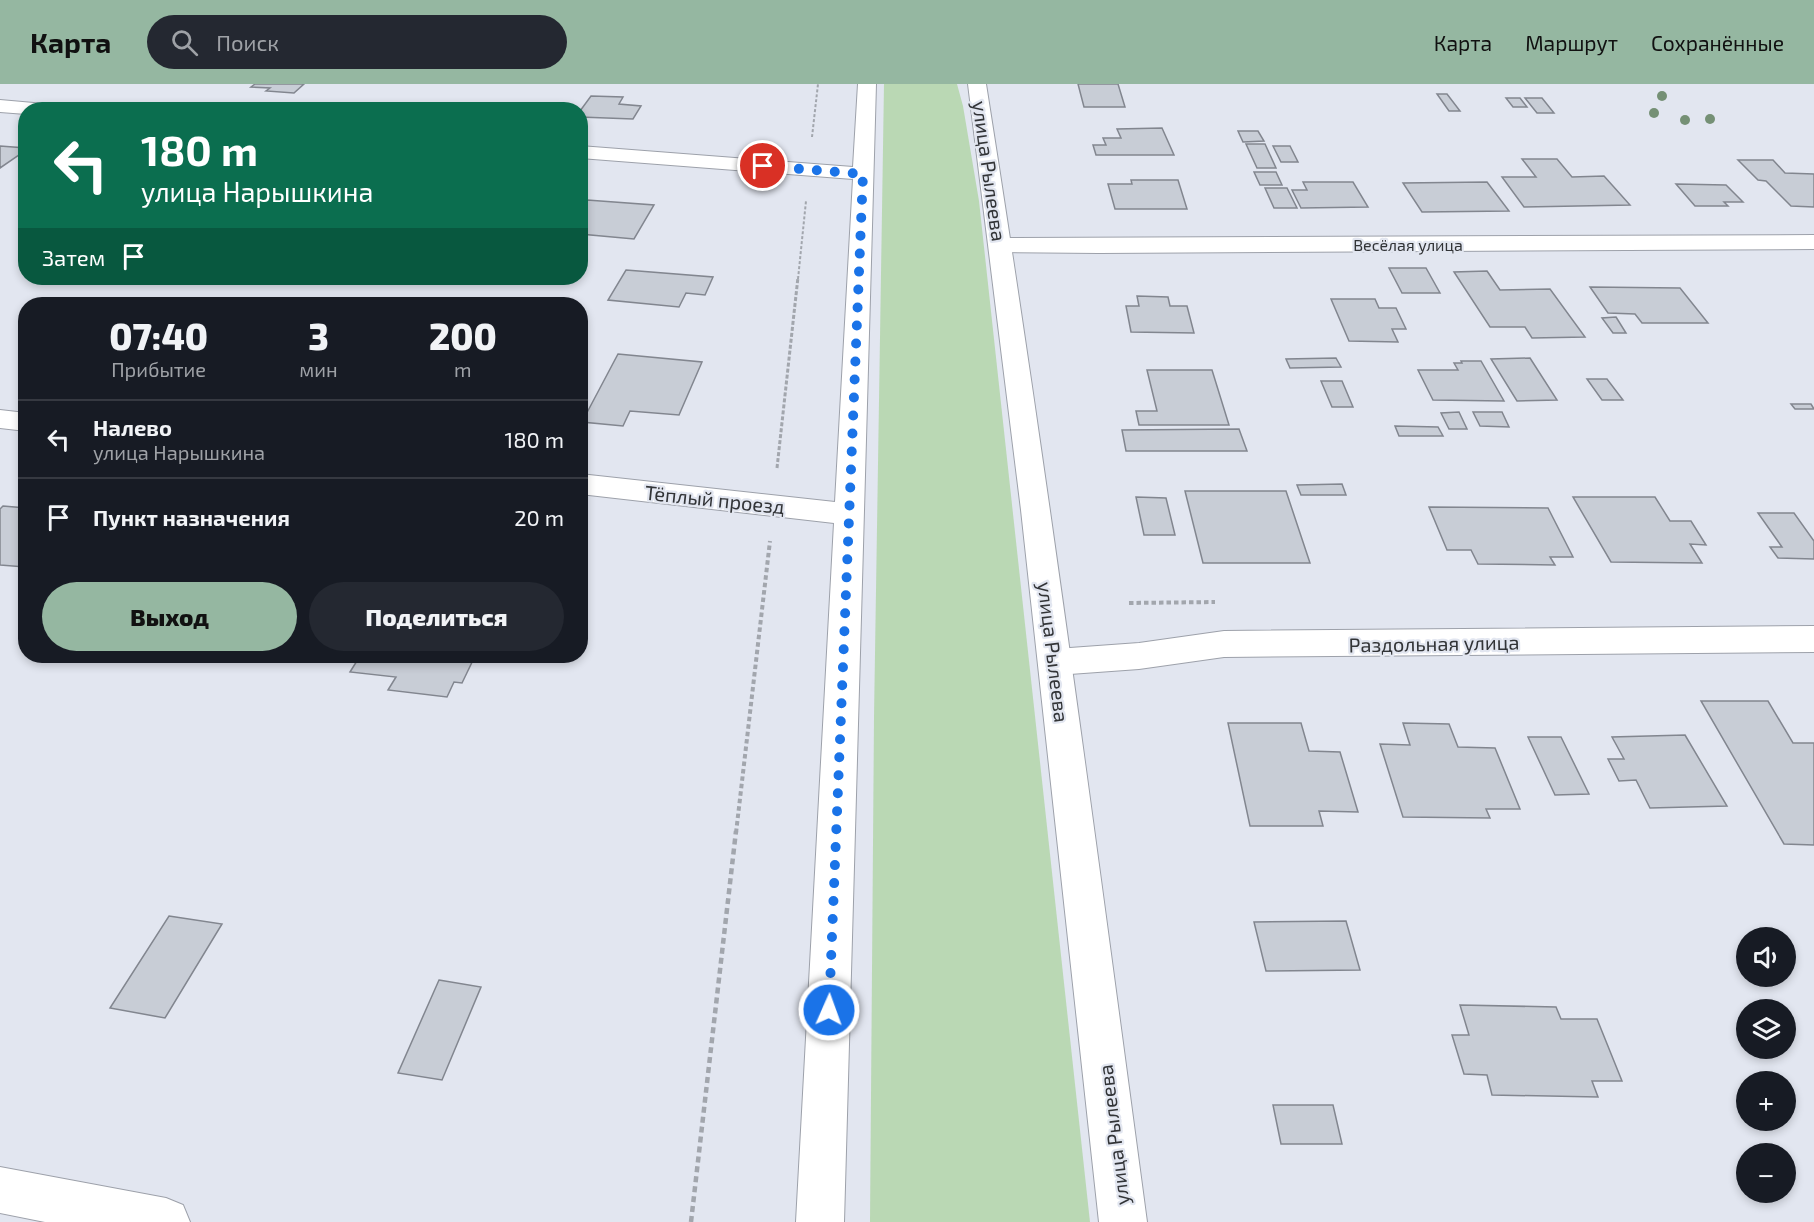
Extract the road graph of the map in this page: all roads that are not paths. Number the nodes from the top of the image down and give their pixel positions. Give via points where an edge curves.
1 (867, 84) edge
2 (977, 84) edge
3 (0, 106) edge
4 (18, 108) edge
5 (588, 153) edge
6 (863, 174) junction
7 (1814, 242) edge
8 (1001, 244) junction
9 (0, 419) edge
10 (18, 421) edge
11 (588, 485) edge
12 (850, 514) junction
13 (1814, 639) edge
14 (1056, 662) junction
15 (0, 1190) edge
16 (166, 1222) edge
17 (820, 1222) edge
18 (1123, 1222) edge

1 - 6 street
2 - 8 street, улица Рылеева
3 - 4 street
5 - 6 street
6 - 12 street
7 - 8 street, Весёлая улица
8 - 14 street, улица Рылеева
9 - 10 street
11 - 12 street, Тёплый проезд
12 - 17 street
13 - 14 street, Раздольная улица via 1224,644
14 - 18 street, улица Рылеева
15 - 16 street

